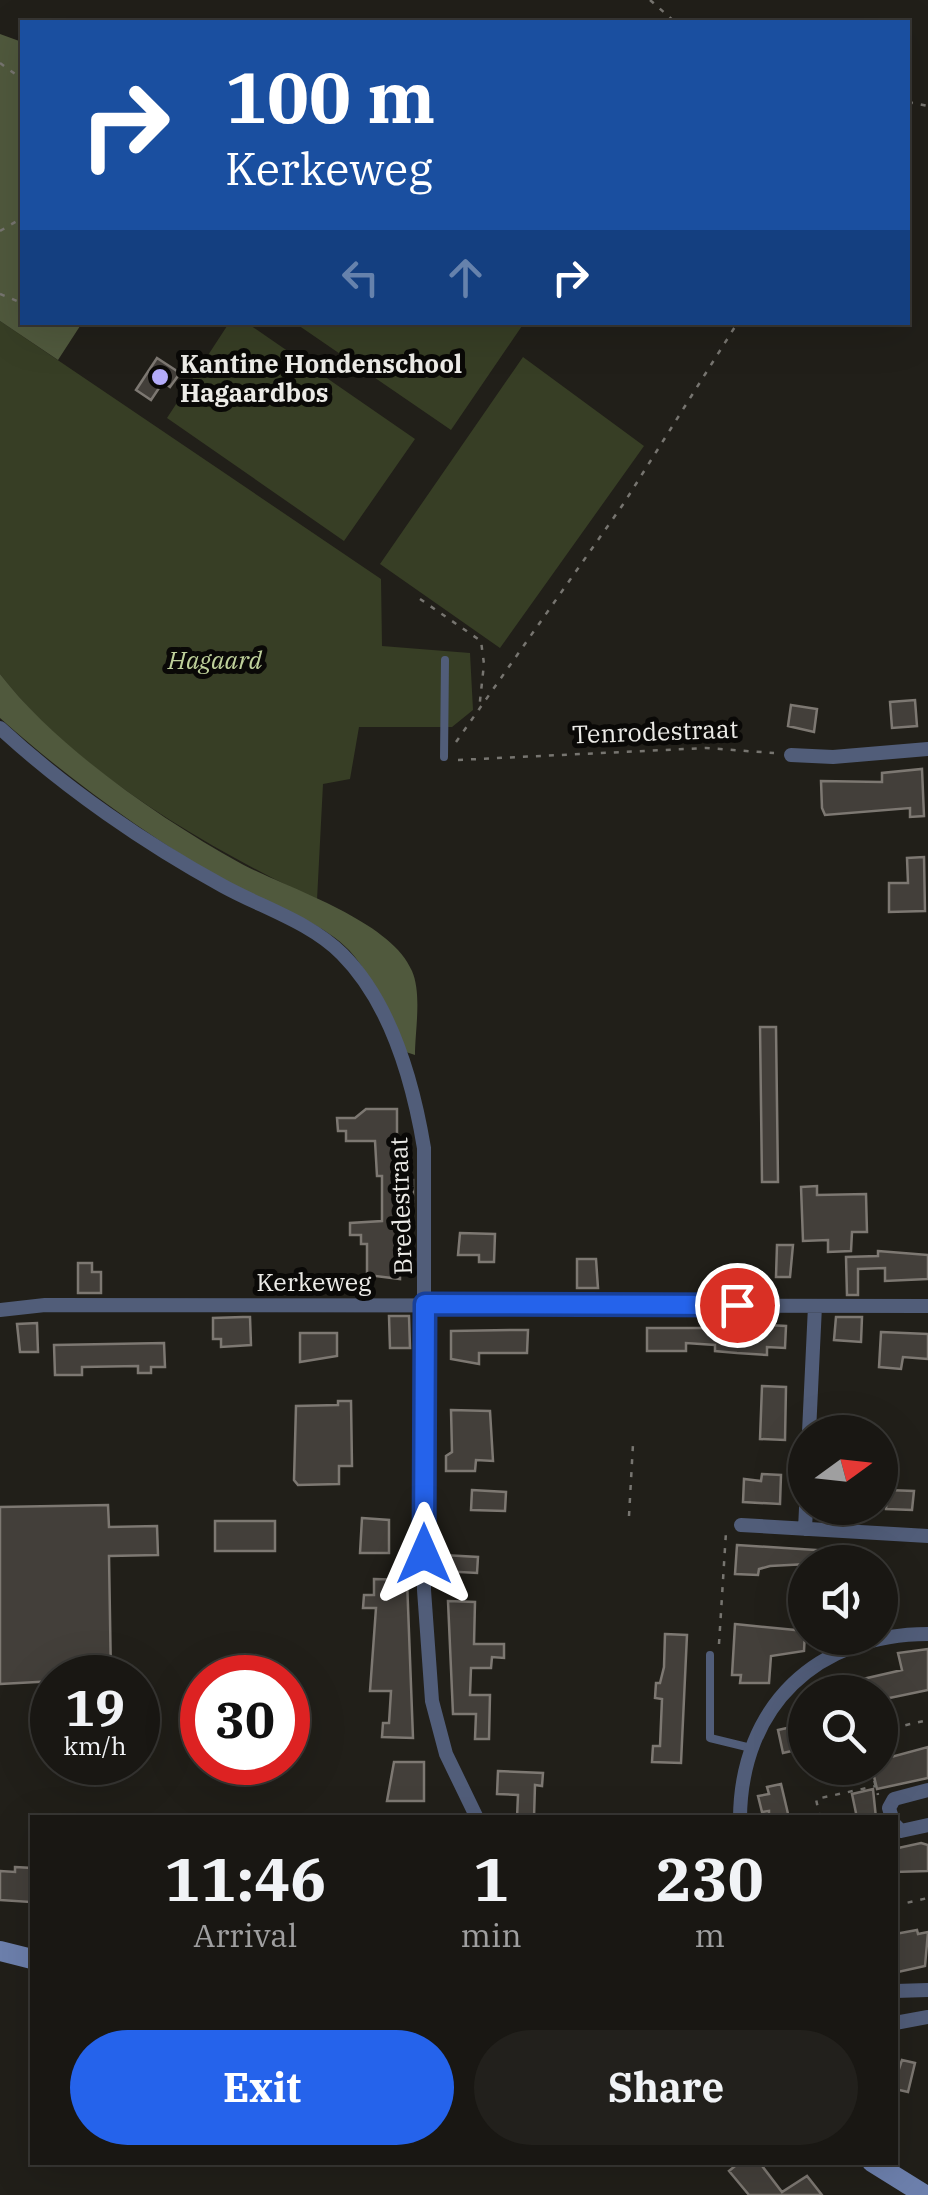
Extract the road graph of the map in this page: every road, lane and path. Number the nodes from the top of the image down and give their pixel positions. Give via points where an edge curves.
1 (650, 0) edge
2 (673, 20) edge
3 (736, 325) edge
4 (420, 598) dead end
5 (445, 660) dead end
6 (479, 712) junction
7 (0, 728) edge
8 (928, 749) edge
9 (790, 755) joint
10 (444, 758) junction
11 (425, 1304) junction
12 (815, 1306) junction
13 (928, 1306) edge
14 (0, 1310) edge
15 (810, 1415) edge
16 (634, 1444) dead end
17 (630, 1516) dead end
18 (734, 1523) joint
19 (804, 1525) edge
20 (804, 1529) junction
21 (928, 1536) edge
22 (928, 1634) edge
23 (710, 1654) joint
24 (928, 1720) edge
25 (898, 1727) edge
26 (751, 1748) junction
27 (876, 1786) joint
28 (928, 1790) edge
29 (890, 1813) edge
30 (476, 1815) edge
31 (740, 1815) edge
32 (819, 1815) edge
33 (928, 1825) edge
34 (898, 1829) edge
35 (928, 1898) edge
36 (898, 1905) edge
37 (0, 1951) edge
38 (30, 1958) edge
39 (928, 1990) edge
40 (898, 1991) edge
41 (928, 2017) edge
42 (898, 2022) edge
43 (877, 2165) edge
44 (925, 2195) edge

1 - 2 path
3 - 6 path via 624,504
4 - 6 path via 482,641
5 - 10 lane
6 - 10 path
7 - 11 street, Bredestraat via 222,886 318,933 352,966 389,1028 418,1114 426,1186
8 - 9 street
9 - 10 path, Tenrodestraat via 706,748
11 - 12 street, Kerkeweg
11 - 14 street, Kerkeweg
11 - 30 street, Bredestraat via 424,1590 432,1702 446,1754
12 - 13 street, Kerkeweg
12 - 15 street
16 - 17 path
18 - 20 street
18 - 23 path via 719,1644
19 - 20 street
20 - 21 street
22 - 26 street via 869,1640 812,1667 765,1716
23 - 26 lane via 710,1738
24 - 25 path
26 - 31 street
27 - 29 path via 882,1809
27 - 32 path via 816,1799
28 - 29 street via 894,1799
33 - 34 street
35 - 36 path
37 - 38 main road
39 - 40 street
41 - 42 street
43 - 44 main road

